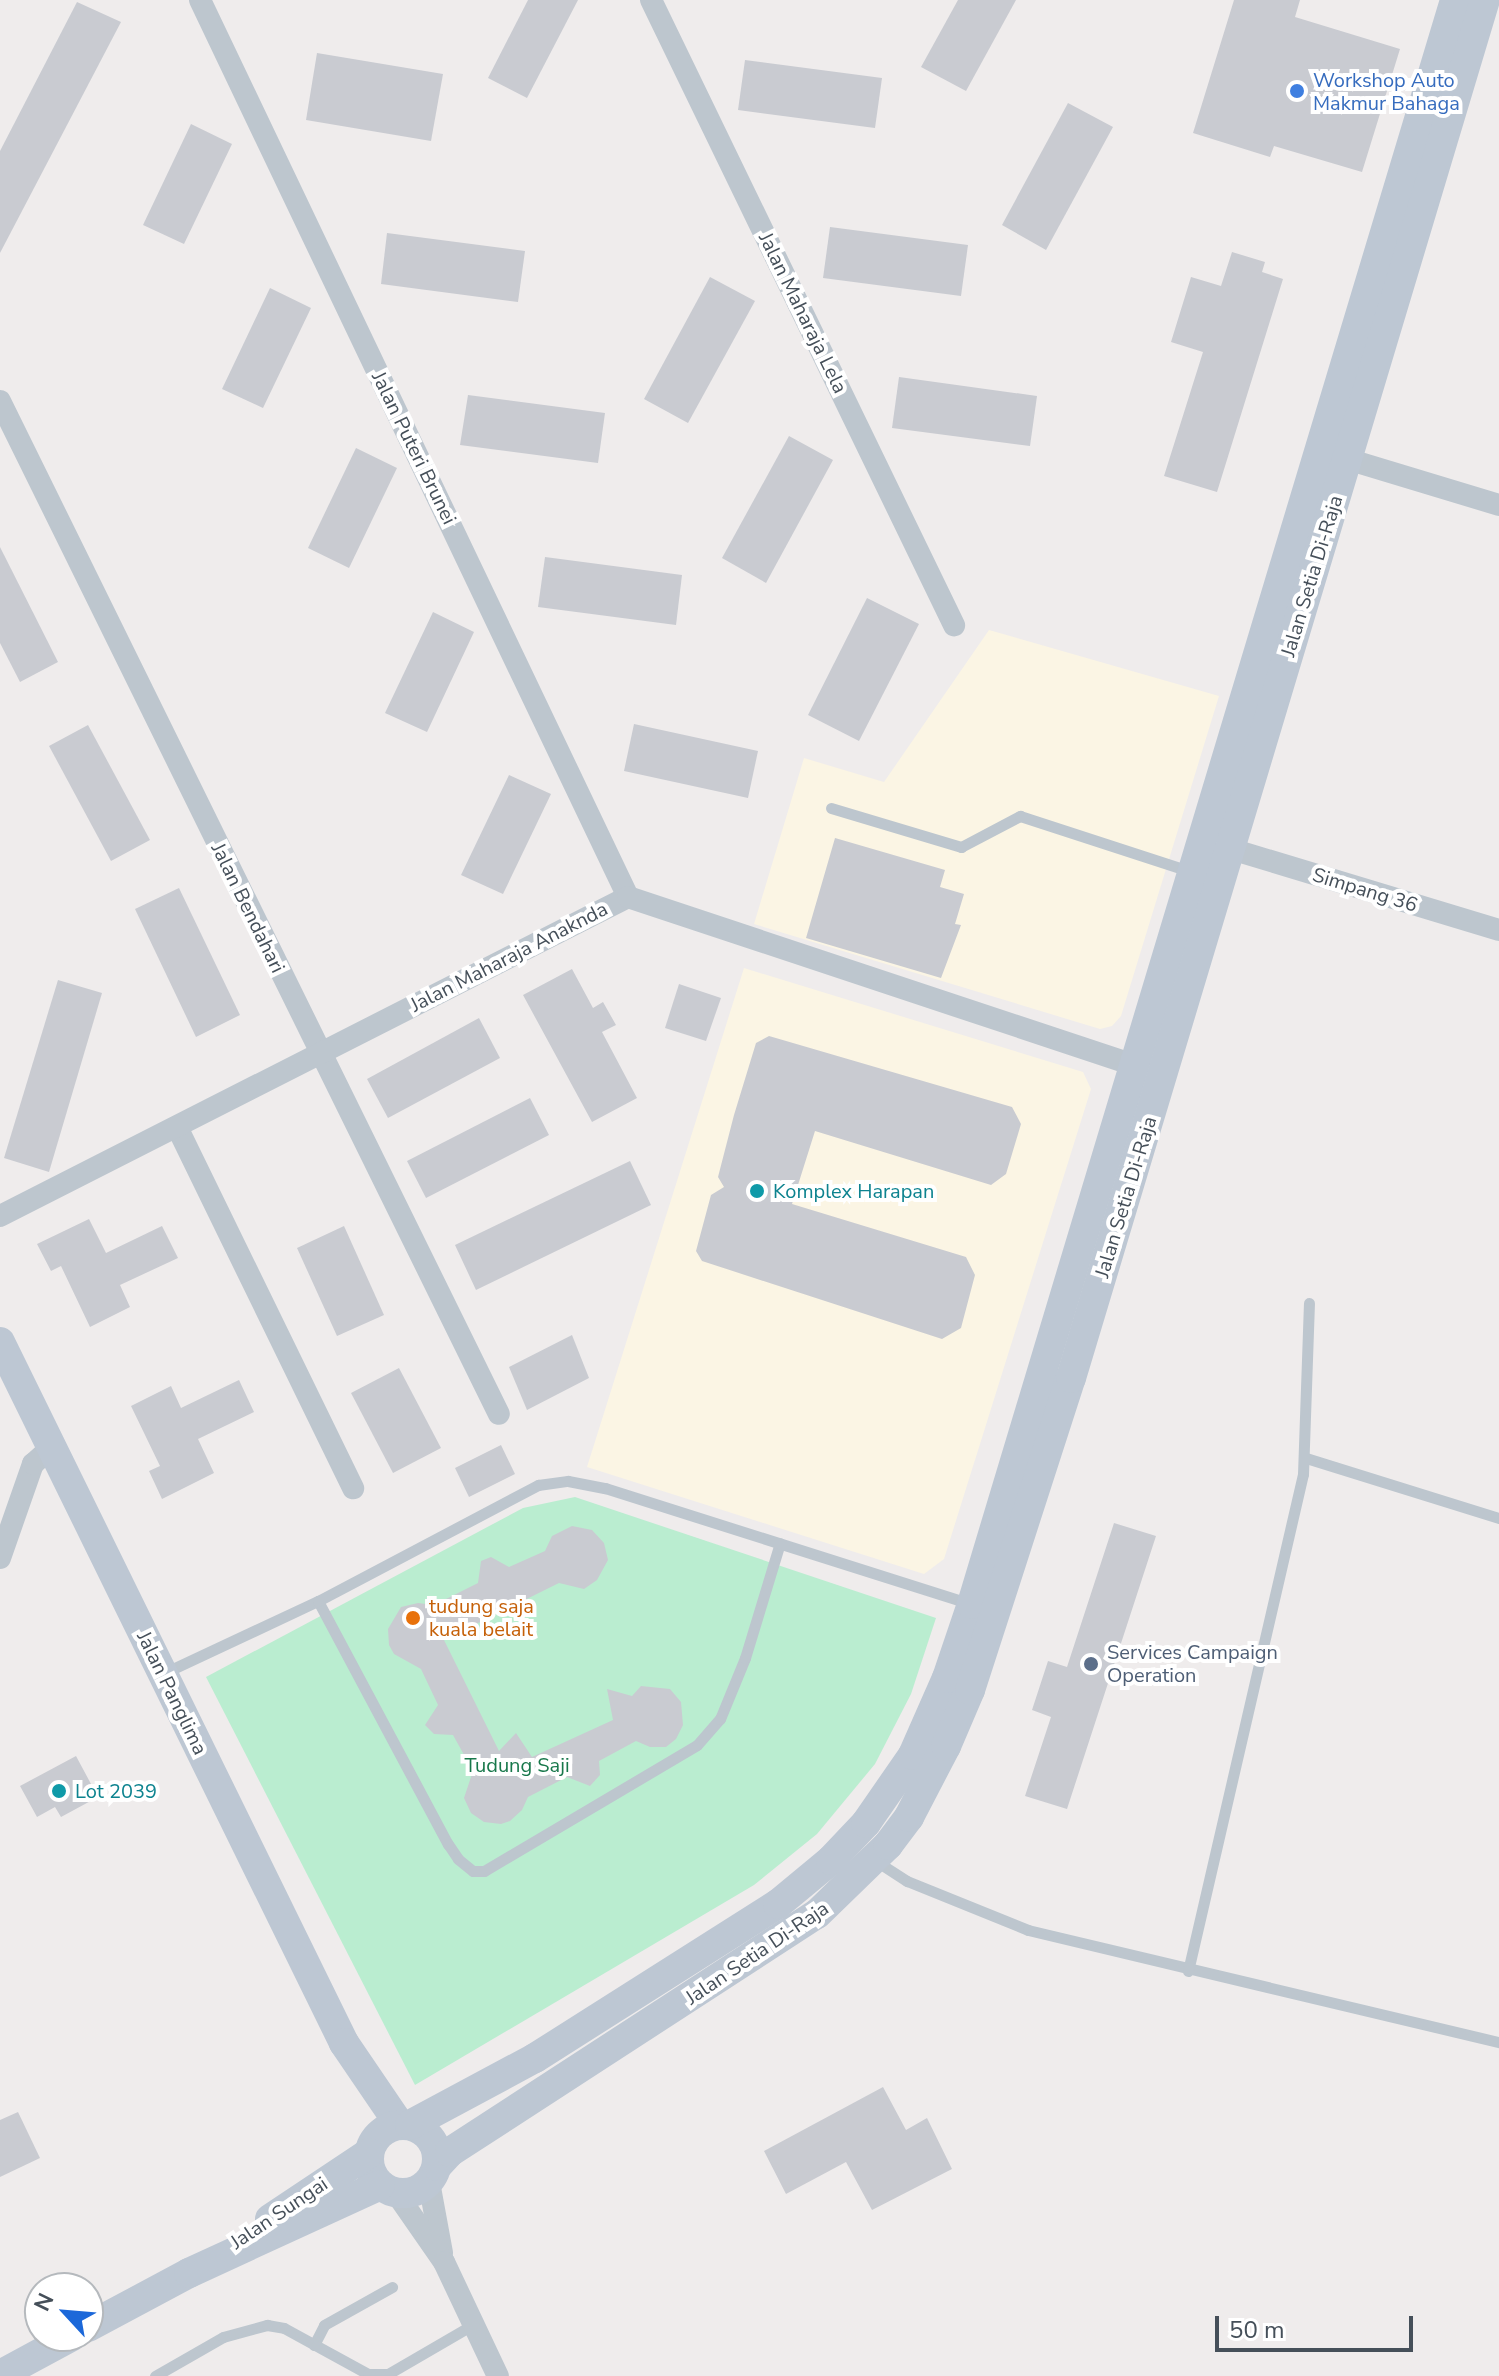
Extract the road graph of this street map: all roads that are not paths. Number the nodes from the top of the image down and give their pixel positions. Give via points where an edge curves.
1 (200, 0) edge
2 (651, 0) edge
3 (1455, 0) edge
4 (1485, 0) edge
5 (0, 401) edge
6 (1347, 459) junction
7 (1499, 505) edge
8 (954, 625) dead end
9 (831, 808) dead end
10 (1231, 849) junction
11 (1193, 872) junction
12 (628, 897) junction
13 (1499, 930) edge
14 (318, 1052) junction
15 (1134, 1065) junction
16 (177, 1127) junction
17 (0, 1216) edge
18 (1309, 1303) dead end
19 (0, 1342) edge
20 (499, 1414) dead end
21 (51, 1448) junction
22 (1306, 1458) junction
23 (353, 1488) dead end
24 (1499, 1518) edge
25 (780, 1543) junction
26 (0, 1558) edge
27 (318, 1601) junction
28 (972, 1604) junction
29 (163, 1674) junction
30 (876, 1860) junction
31 (1188, 1971) junction
32 (1499, 2042) edge
33 (344, 2043) junction
34 (404, 2125) junction
35 (371, 2147) junction
36 (433, 2174) junction
37 (388, 2189) junction
38 (444, 2262) junction
39 (189, 2273) junction
40 (392, 2287) dead end
41 (104, 2318) edge
42 (474, 2324) junction
43 (314, 2345) junction
44 (42, 2352) edge
45 (0, 2375) edge
46 (155, 2376) edge
47 (498, 2376) edge

1 - 12 street, Jalan Puteri Brunei
2 - 8 street, Jalan Maharaja Lela
3 - 11 main road, Jalan Setia Di-Raja
4 - 6 main road, Jalan Setia Di-Raja
5 - 14 street, Jalan Bendahari
6 - 7 street
6 - 10 main road, Jalan Setia Di-Raja
9 - 11 lane via 961,847 1020,816
10 - 13 street, Simpang 36
10 - 30 main road, Jalan Setia Di-Raja via 970,1690 916,1804
11 - 15 main road, Jalan Setia Di-Raja
12 - 14 street, Jalan Maharaja Anaknda
12 - 15 street, Jalan Maharaja Anaknda
14 - 16 street, Jalan Maharaja Anaknda
14 - 20 street, Jalan Bendahari
15 - 28 main road, Jalan Setia Di-Raja
16 - 17 street, Jalan Maharaja Anaknda
16 - 23 street
18 - 22 lane
19 - 21 main road, Jalan Panglima
21 - 26 street via 33,1464
21 - 29 main road, Jalan Panglima
22 - 24 lane
22 - 31 lane
25 - 27 lane via 568,1481 538,1485
25 - 27 lane via 720,1719 697,1745 484,1871 473,1871 448,1844
25 - 28 lane
27 - 29 lane
28 - 34 main road, Jalan Setia Di-Raja via 947,1678 900,1779 822,1868 778,1904 640,1994 535,2058
29 - 33 main road, Jalan Panglima
30 - 31 lane via 907,1881 1028,1930
30 - 36 main road, Jalan Setia Di-Raja via 781,1941 450,2152
31 - 32 lane
33 - 34 main road, Jalan Panglima
33 - 35 main road, Jalan Panglima
34 - 35 main road via 389,2127
34 - 36 main road via 426,2133 436,2148
35 - 37 main road via 370,2171
35 - 39 main road, Jalan Sungai
36 - 37 main road via 414,2192
36 - 38 street
37 - 38 street
37 - 39 main road, Jalan Sungai
38 - 42 street
39 - 41 main road, Jalan Sungai
40 - 43 lane via 324,2325
42 - 43 lane via 388,2374 368,2374
42 - 47 street
43 - 46 lane via 284,2328 248,2328
44 - 45 main road

